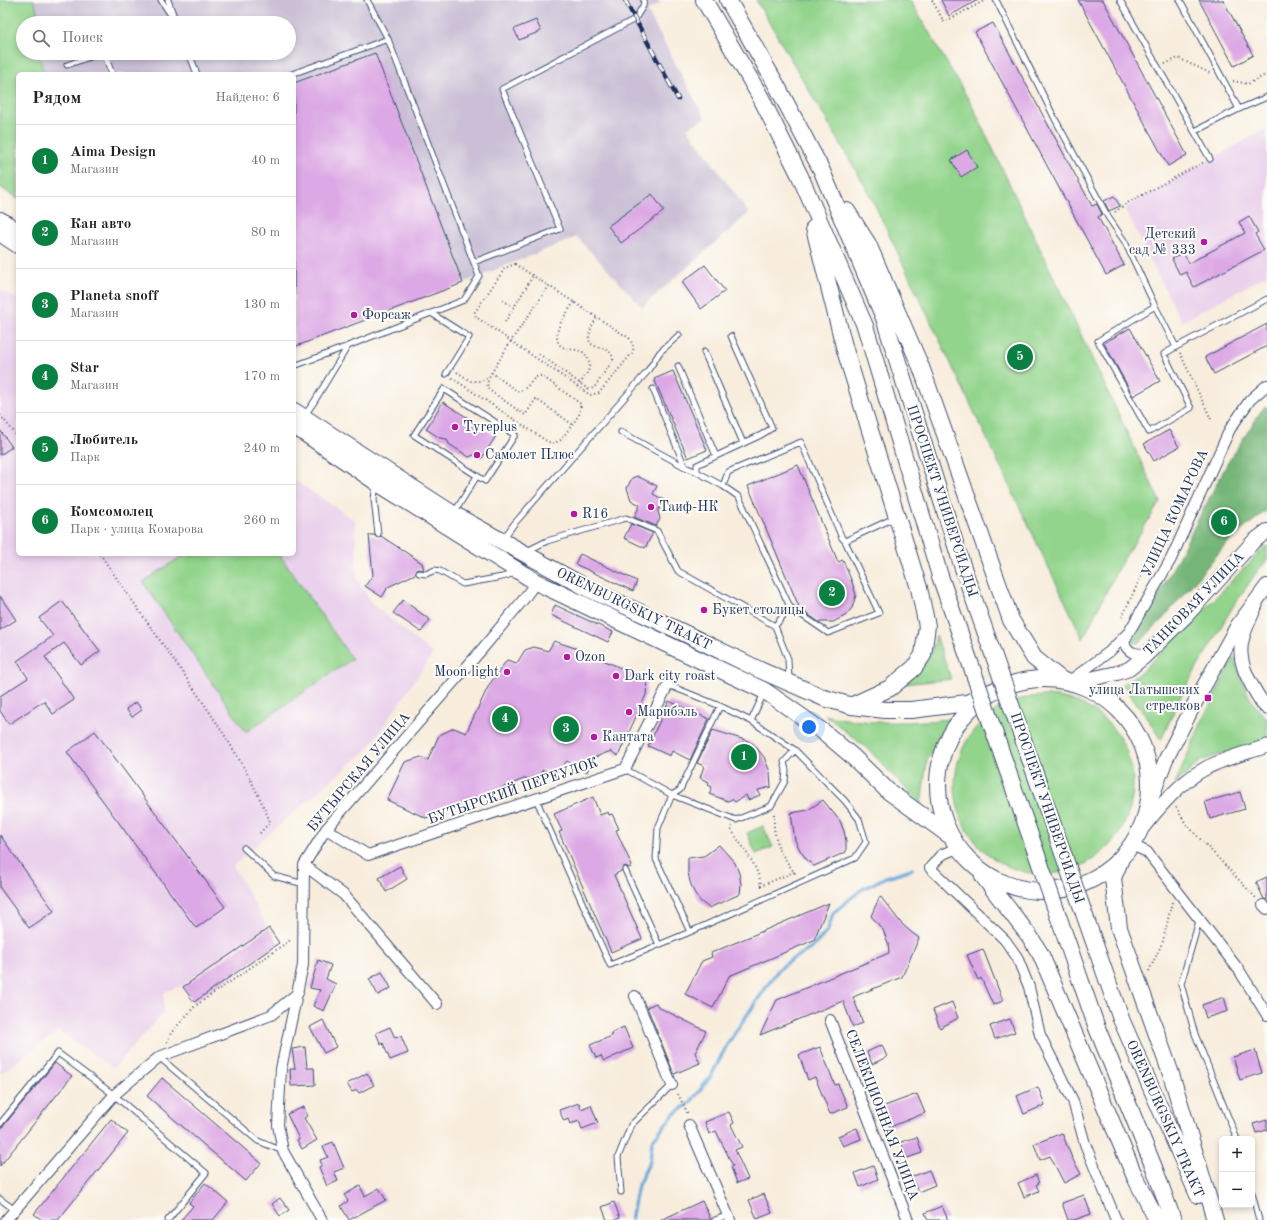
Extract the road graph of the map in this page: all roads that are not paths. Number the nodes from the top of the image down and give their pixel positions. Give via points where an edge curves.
1 (161, 0) edge
2 (168, 0) edge
3 (367, 0) edge
4 (644, 0) edge
5 (704, 0) edge
6 (728, 0) edge
7 (996, 0) edge
8 (1120, 0) edge
9 (1180, 0) edge
10 (171, 16) edge
11 (174, 16) edge
12 (388, 39) junction
13 (83, 60) edge
14 (107, 60) edge
15 (192, 60) edge
16 (67, 66) dead end
17 (111, 72) edge
18 (196, 72) edge
19 (296, 73) edge
20 (1267, 97) edge
21 (1239, 109) junction
22 (1194, 131) junction
23 (1210, 159) road end
24 (821, 169) junction
25 (800, 176) junction
26 (0, 220) edge
27 (16, 230) edge
28 (0, 233) edge
29 (16, 244) edge
30 (474, 262) junction
31 (1267, 299) edge
32 (1155, 306) junction
33 (431, 313) junction
34 (679, 336) dead end
35 (731, 336) dead end
36 (348, 346) junction
37 (1176, 347) junction
38 (704, 352) dead end
39 (296, 365) edge
40 (678, 366) dead end
41 (446, 374) road end
42 (1267, 385) edge
43 (653, 389) dead end
44 (297, 418) edge
45 (621, 432) dead end
46 (743, 443) junction
47 (716, 456) junction
48 (685, 467) junction
49 (697, 472) junction
50 (477, 476) junction
51 (376, 482) junction
52 (723, 486) junction
53 (453, 514) junction
54 (897, 517) junction
55 (1267, 531) edge
56 (378, 534) dead end
57 (502, 541) junction
58 (845, 541) junction
59 (524, 553) junction
60 (521, 572) junction
61 (419, 573) dead end
62 (536, 582) junction
63 (1264, 589) edge
64 (790, 607) junction
65 (775, 626) junction
66 (1129, 632) junction
67 (1147, 654) junction
68 (1068, 682) junction
69 (789, 683) junction
70 (668, 685) joint
71 (1002, 687) junction
72 (765, 691) junction
73 (720, 706) junction
74 (852, 706) junction
75 (1267, 708) edge
76 (751, 721) junction
77 (1267, 746) edge
78 (795, 750) junction
79 (625, 769) junction
80 (672, 795) junction
81 (536, 799) junction
82 (1148, 807) junction
83 (326, 829) junction
84 (1141, 830) junction
85 (953, 842) junction
86 (1132, 845) junction
87 (244, 848) dead end
88 (1122, 858) junction
89 (304, 865) junction
90 (625, 870) dead end
91 (978, 870) junction
92 (304, 884) junction
93 (1200, 920) junction
94 (690, 932) junction
95 (659, 945) junction
96 (298, 993) junction
97 (634, 996) dead end
98 (437, 1004) dead end
99 (1267, 1015) edge
100 (1121, 1019) joint
101 (830, 1020) dead end
102 (1097, 1028) joint
103 (160, 1057) junction
104 (672, 1085) joint
105 (114, 1095) junction
106 (0, 1124) edge
107 (689, 1124) dead end
108 (1236, 1136) edge
109 (283, 1151) junction
110 (621, 1192) dead end
111 (0, 1199) edge
112 (1255, 1205) edge
113 (15, 1210) junction
114 (729, 1217) edge
115 (6, 1220) edge
116 (168, 1220) edge
117 (322, 1220) edge
118 (715, 1220) edge
119 (908, 1220) edge
120 (1116, 1220) edge
121 (1157, 1220) edge
122 (1173, 1220) edge
123 (1209, 1220) edge
124 (1214, 1220) edge
125 (1259, 1220) edge

1 - 10 lane
2 - 11 lane
3 - 12 lane
4 - 30 lane via 635,19 502,89 560,229
5 - 25 main road via 760,96
6 - 24 main road, ПРОСПЕКТ УНИВЕРСИАДЫ via 778,86
7 - 32 lane via 1055,118 1108,217 1125,242
8 - 22 lane
9 - 21 lane
12 - 19 lane
12 - 30 lane
13 - 16 lane
14 - 17 lane
15 - 18 lane
20 - 21 lane
21 - 22 lane
22 - 23 lane
24 - 68 main road via 868,244 921,367 1011,620 1034,658
24 - 100 main road, ПРОСПЕКТ УНИВЕРСИАДЫ, bridge via 884,318 963,568
25 - 54 main road via 845,350
25 - 102 main road, ПРОСПЕКТ УНИВЕРСИАДЫ, bridge via 865,326 940,576
26 - 27 main road
28 - 29 main road
30 - 33 lane via 479,276 464,300
31 - 37 lane
32 - 37 lane
32 - 37 lane via 1098,341 1149,432 1191,408 1164,354
33 - 36 lane
33 - 41 lane via 469,337
34 - 57 lane via 660,352 647,372
35 - 46 lane via 772,428
36 - 39 lane
36 - 44 lane via 314,402
38 - 46 lane
40 - 47 lane
42 - 66 street, УЛИЦА КОМАРОВА via 1250,400 1230,429 1171,559
43 - 48 lane
44 - 51 main road, ORENBURGSKIY TRAKT
44 - 53 main road, ORENBURGSKIY TRAKT
45 - 48 lane
46 - 47 lane
47 - 49 lane via 697,465
48 - 49 lane
49 - 52 lane
50 - 50 lane via 486,481 515,435 444,389 414,435
50 - 53 lane
51 - 56 lane via 374,499
51 - 60 main road, ORENBURGSKIY TRAKT
52 - 58 lane via 728,472 801,442
52 - 64 lane via 739,497
53 - 57 main road, ORENBURGSKIY TRAKT
54 - 58 lane
54 - 74 main road via 919,588 927,626 923,655 914,668 890,688
55 - 67 main road, ТАНКОВАЯ УЛИЦА via 1253,542 1186,616
57 - 59 main road, ORENBURGSKIY TRAKT
58 - 64 lane via 878,613 828,633
59 - 65 lane via 547,541 626,518 657,531 678,571
59 - 69 main road, ORENBURGSKIY TRAKT via 589,589
60 - 61 lane via 463,584 440,571
60 - 62 main road, ORENBURGSKIY TRAKT
62 - 72 main road, ORENBURGSKIY TRAKT
62 - 83 street, БУТЫРСКАЯ УЛИЦА via 498,630
63 - 75 street via 1242,638 1241,651 1246,676
63 - 82 main road via 1238,625 1199,695 1166,758
64 - 65 lane
65 - 69 lane via 788,658
66 - 67 street via 1124,642 1128,650
66 - 68 street, УЛИЦА КОМАРОВА via 1108,652
67 - 68 main road, ТАНКОВАЯ УЛИЦА via 1128,669 1117,673
68 - 71 main road via 1037,679
68 - 82 main road via 1087,688 1114,705 1135,730 1148,767
69 - 74 main road, ORENBURGSKIY TRAKT via 824,698
70 - 73 lane
70 - 79 street
71 - 74 main road, ORENBURGSKIY TRAKT via 967,703 947,706 911,710
71 - 85 main road via 969,710 949,737 942,753 938,769 939,803
72 - 76 lane
72 - 85 main road, ORENBURGSKIY TRAKT via 825,733 888,791
73 - 76 lane
73 - 80 lane via 680,790
76 - 78 lane
77 - 84 street via 1213,765 1196,775 1162,805
78 - 80 lane via 784,762 785,780 771,806 736,820
78 - 94 lane via 845,801 858,819 866,842 855,858
79 - 80 lane
79 - 81 street, БУТЫРСКИЙ ПЕРЕУЛОК
80 - 94 lane via 658,828 656,859
81 - 83 street, БУТЫРСКИЙ ПЕРЕУЛОК via 368,855
81 - 95 lane via 610,965
82 - 84 main road
83 - 89 street, БУТЫРСКАЯ УЛИЦА
84 - 86 main road
85 - 91 main road
85 - 120 street via 930,868 1004,940 1017,957 1029,987 1040,1035 1073,1101 1085,1144
86 - 88 main road
86 - 93 street via 1148,852
87 - 92 lane via 274,876
88 - 91 main road via 1083,884 1052,891 1036,892 1013,887
88 - 124 main road via 1113,878 1119,928 1171,1074
89 - 92 street
89 - 98 street via 344,895
90 - 95 lane
91 - 121 main road via 1041,954 1136,1177
92 - 96 street via 303,964
93 - 99 street via 1239,970
93 - 108 lane via 1181,984 1195,1034
94 - 95 lane
96 - 103 street via 271,1015
96 - 109 street via 281,1069 278,1125
97 - 104 street
100 - 123 main road, ORENBURGSKIY TRAKT
101 - 119 street, СЕЛЕКЦИОННАЯ УЛИЦА
102 - 122 main road, ORENBURGSKIY TRAKT
103 - 105 street
103 - 109 lane via 258,1140
104 - 110 lane via 631,1125 618,1157
105 - 106 lane via 58,1053
105 - 113 street
105 - 116 lane via 206,1173
107 - 114 street
109 - 117 street
111 - 113 lane
112 - 125 lane
113 - 115 street
114 - 118 lane

